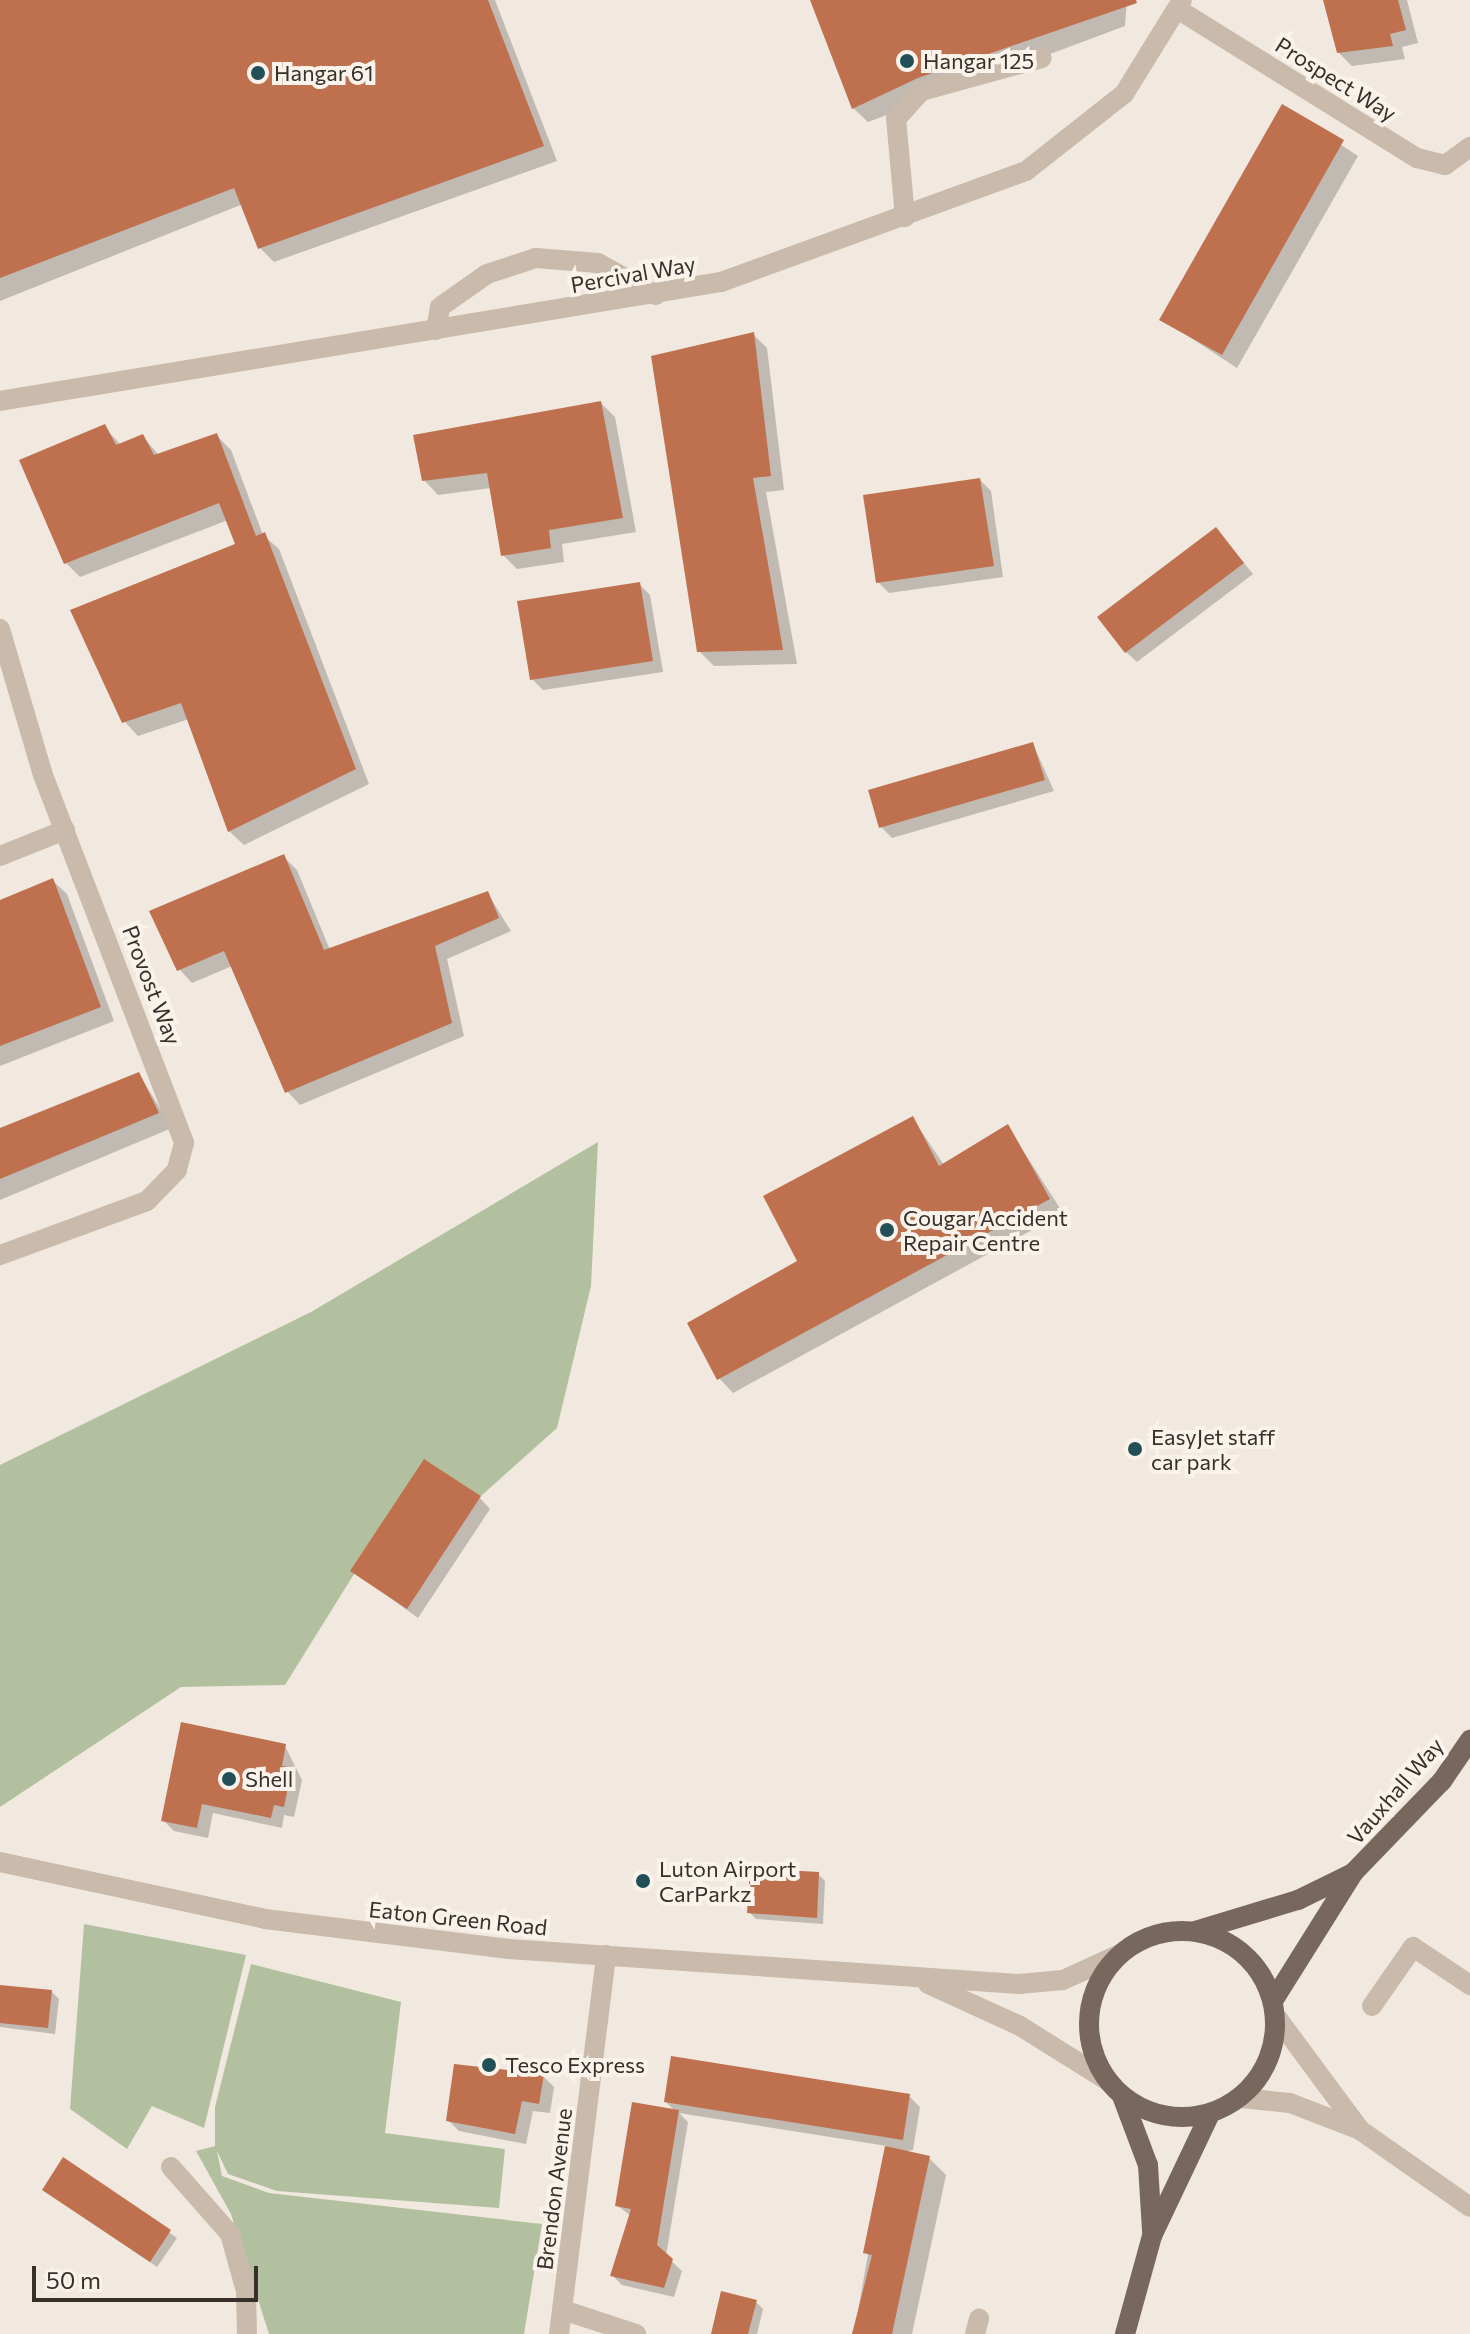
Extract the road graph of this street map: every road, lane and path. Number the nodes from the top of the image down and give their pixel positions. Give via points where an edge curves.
1 (1181, 5) edge
2 (1042, 58) dead end
3 (1470, 147) edge
4 (905, 217) junction
5 (656, 295) junction
6 (436, 330) junction
7 (0, 401) edge
8 (0, 629) edge
9 (65, 830) junction
10 (0, 856) edge
11 (0, 1255) edge
12 (1470, 1740) edge
13 (0, 1862) edge
14 (1354, 1872) junction
15 (1195, 1931) junction
16 (1120, 1954) junction
17 (606, 1955) junction
18 (917, 1979) junction
19 (1470, 1985) edge
20 (1372, 2006) dead end
21 (1274, 2008) junction
22 (1115, 2089) junction
23 (1241, 2098) junction
24 (1210, 2114) junction
25 (1360, 2130) junction
26 (171, 2167) dead end
27 (1470, 2207) edge
28 (1152, 2236) junction
29 (563, 2310) junction
30 (247, 2334) edge
31 (559, 2334) edge
32 (636, 2334) edge
33 (1125, 2334) edge

1 - 3 street, Prospect Way via 1417,158 1445,165
1 - 4 street, Percival Way via 1124,94 1080,135 1026,171
2 - 4 street via 921,91 896,119
4 - 5 street, Percival Way via 721,282
5 - 6 street, Percival Way
5 - 6 street via 598,263 536,258 487,274 440,307
6 - 7 street, Percival Way
8 - 9 street, Provost Way
9 - 10 street
9 - 11 street, Provost Way via 184,1143 177,1170 147,1201
12 - 14 main road, Vauxhall Way via 1413,1814
13 - 17 street, Eaton Green Road via 290,1923
14 - 15 main road, Vauxhall Way via 1298,1900
14 - 21 main road, Vauxhall Way
15 - 16 main road via 1150,1936
15 - 21 main road via 1246,1955
16 - 18 street, Eaton Green Road via 1063,1980
16 - 22 main road via 1091,2003 1089,2036
17 - 18 street, Eaton Green Road
17 - 29 street, Brendon Avenue
18 - 22 street, Eaton Green Road via 1020,2026
19 - 20 street via 1413,1947
21 - 23 main road via 1260,2078
21 - 25 street
22 - 24 main road via 1172,2118
22 - 28 main road via 1148,2165
23 - 24 main road
23 - 25 street via 1290,2103
24 - 28 main road
25 - 27 street
26 - 30 street via 230,2234 246,2291
28 - 33 main road
29 - 31 street, Brendon Avenue
29 - 32 street

